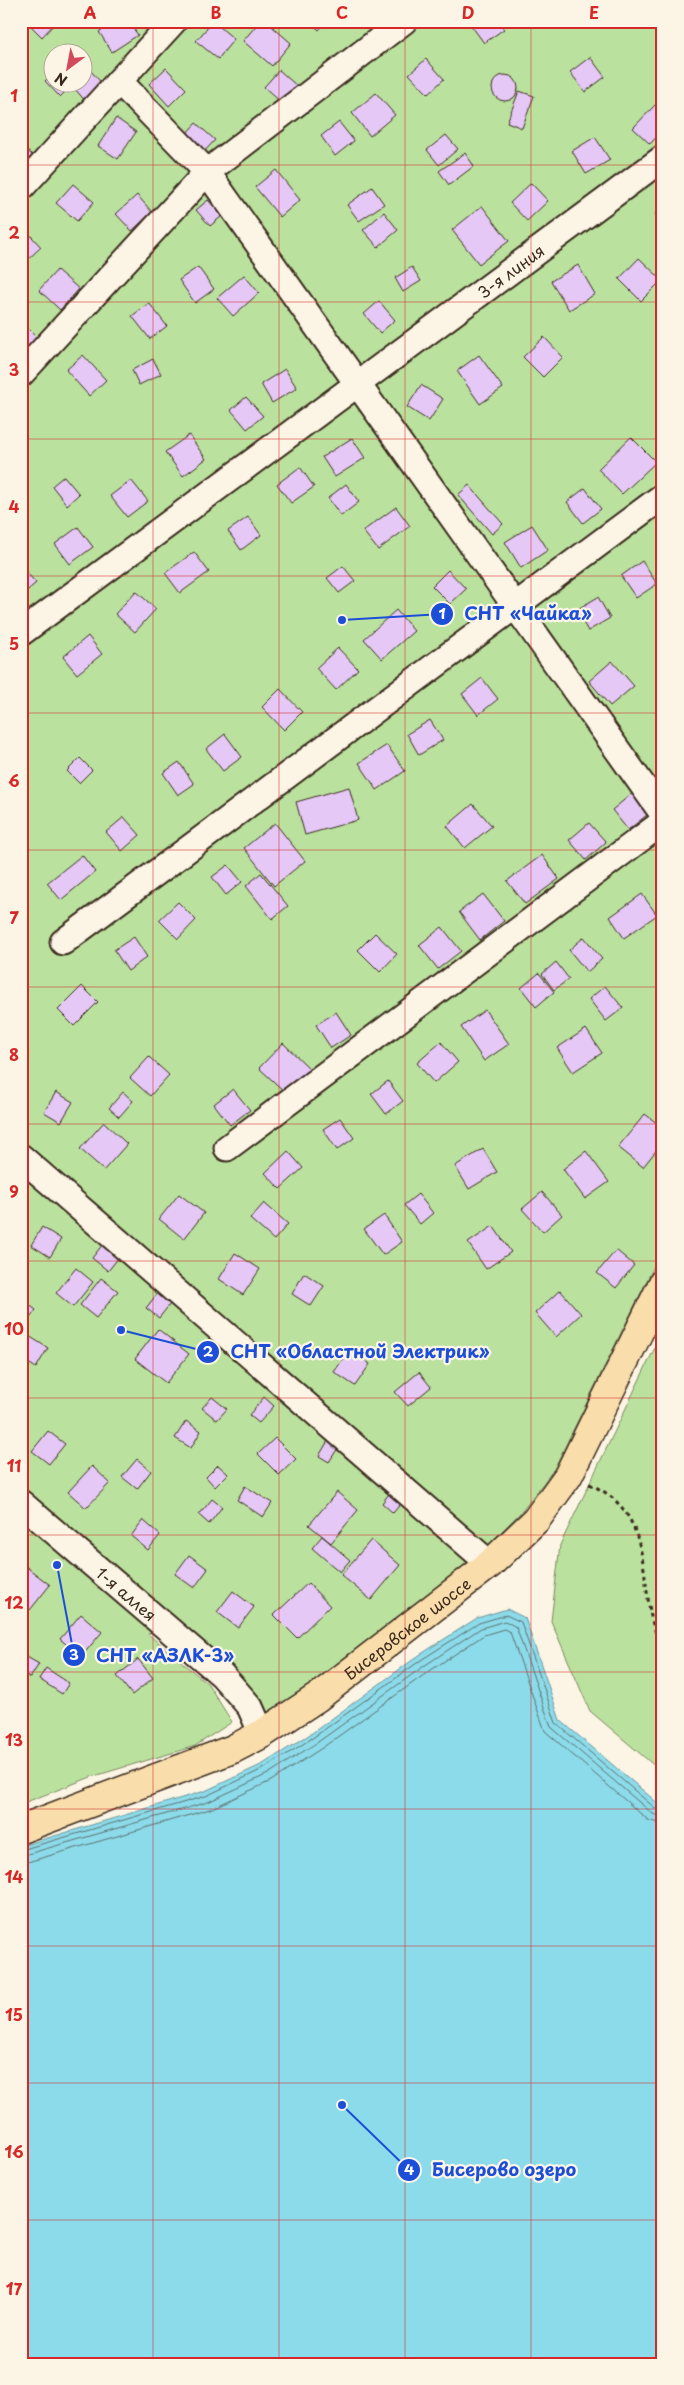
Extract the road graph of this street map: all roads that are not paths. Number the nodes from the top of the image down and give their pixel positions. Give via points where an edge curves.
1 (174, 21) edge
2 (404, 21) edge
3 (119, 81) junction
4 (663, 158) edge
5 (207, 172) junction
6 (21, 188) edge
7 (21, 374) edge
8 (358, 384) junction
9 (663, 496) edge
10 (515, 606) junction
11 (21, 633) edge
12 (663, 814) edge
13 (663, 822) edge
14 (64, 942) dead end
15 (227, 1148) dead end
16 (21, 1157) edge
17 (663, 1284) edge
18 (21, 1503) edge
19 (490, 1564) junction
20 (262, 1734) junction
21 (21, 1829) edge

1 - 3 street
2 - 5 street
3 - 5 street
3 - 6 street
4 - 8 street, 3-я линия
5 - 7 street
5 - 8 street
8 - 10 street
8 - 11 street, 3-я линия
9 - 10 street
10 - 12 street
10 - 14 street
13 - 15 street
16 - 19 street
17 - 19 main road, Бисеровское шоссе via 568,1476 536,1520
18 - 20 street, 1-я аллея via 222,1676 250,1707
19 - 20 main road, Бисеровское шоссе via 318,1697
20 - 21 main road, Бисеровское шоссе via 233,1749

